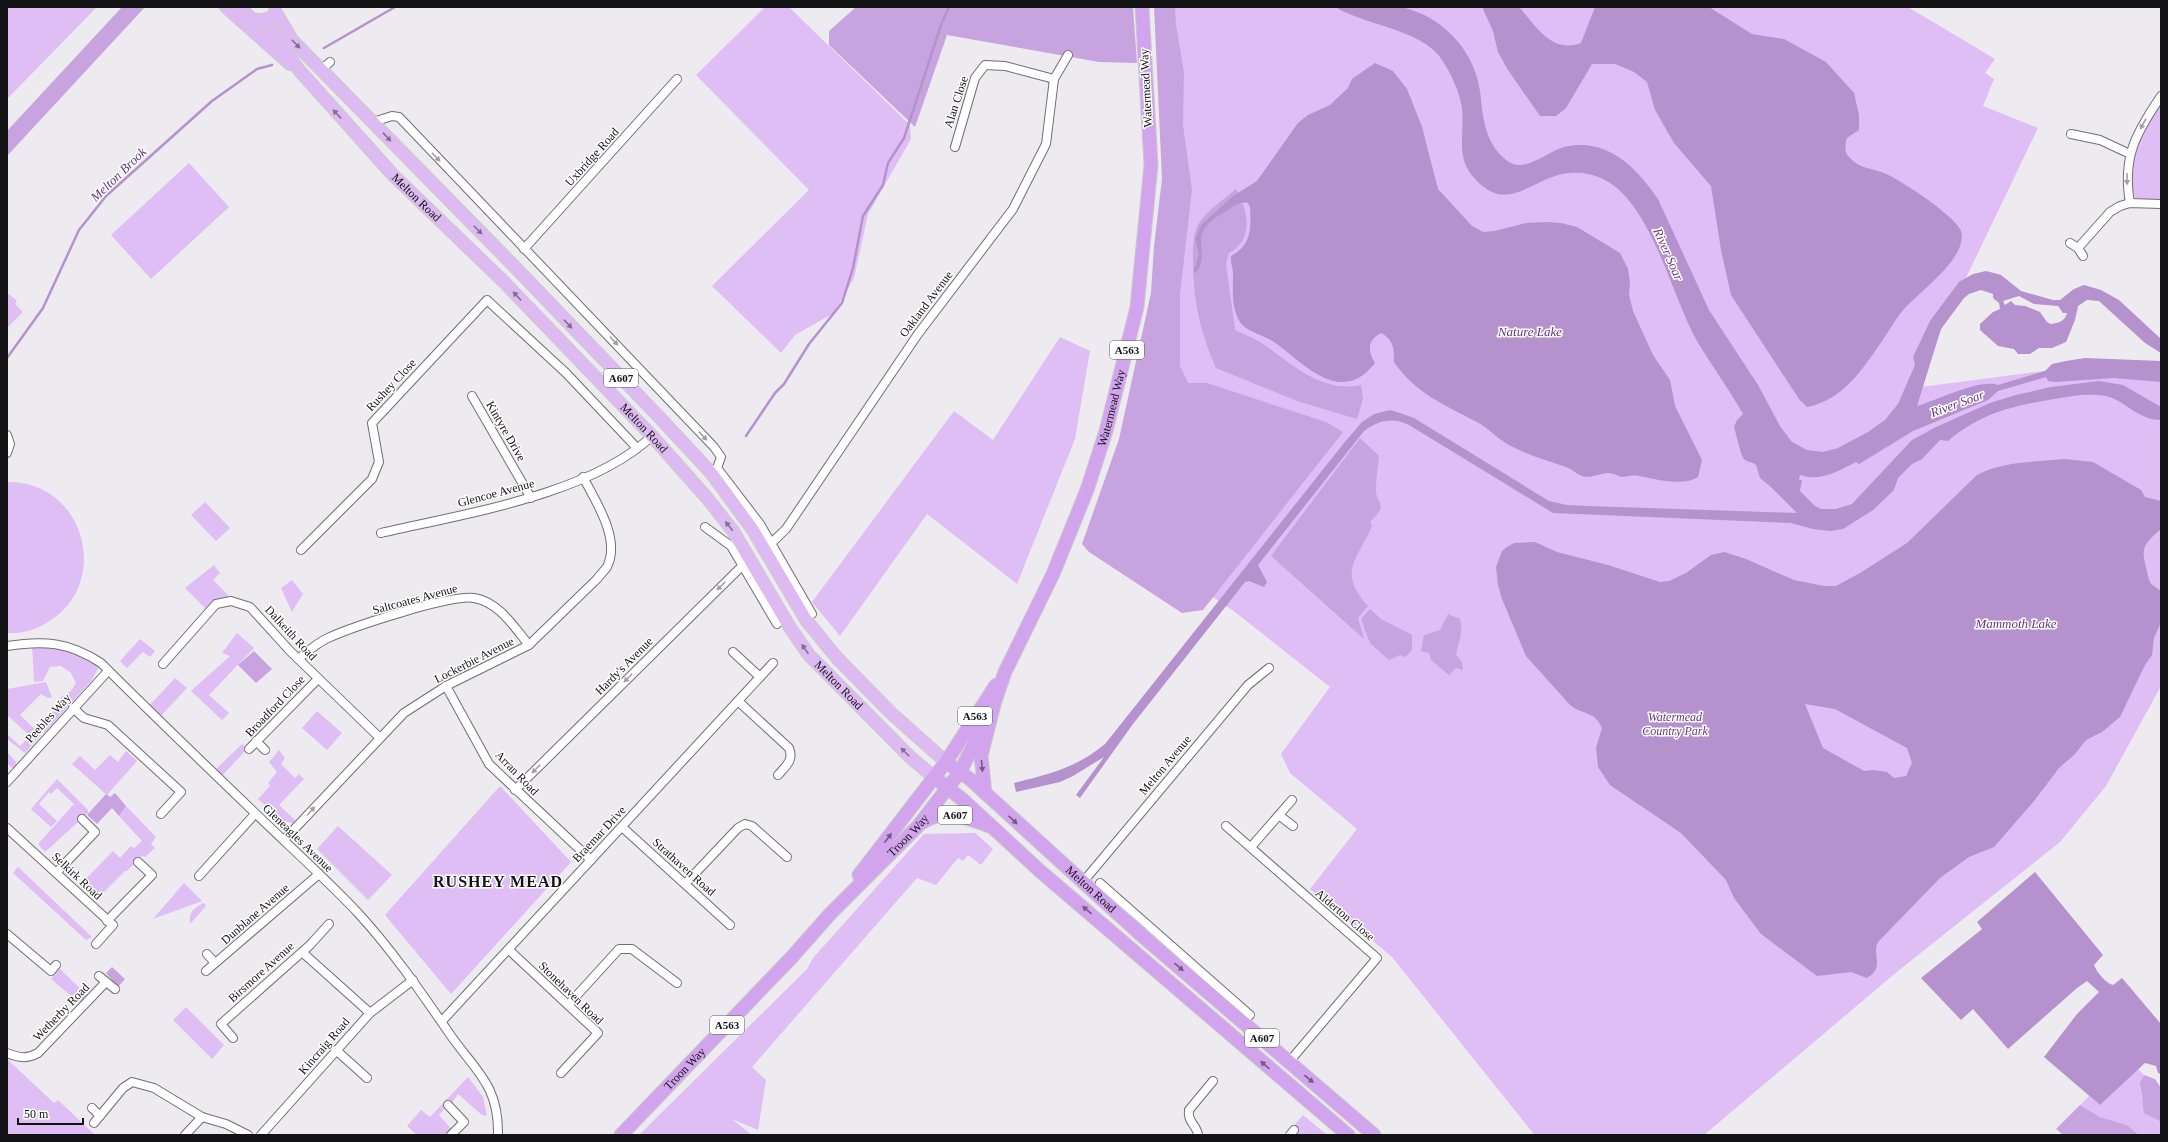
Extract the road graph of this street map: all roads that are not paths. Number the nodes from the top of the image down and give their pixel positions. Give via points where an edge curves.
1 (226, 7) edge
2 (243, 7) edge
3 (1142, 7) edge
4 (276, 9) edge
5 (263, 20) junction
6 (1068, 56) dead end
7 (299, 70) junction
8 (677, 79) dead end
9 (1054, 79) junction
10 (2161, 96) edge
11 (373, 122) junction
12 (2071, 134) dead end
13 (955, 147) dead end
14 (2130, 154) junction
15 (410, 161) junction
16 (393, 175) junction
17 (2130, 203) junction
18 (2161, 204) edge
19 (2070, 243) dead end
20 (2078, 248) junction
21 (524, 249) junction
22 (2083, 256) dead end
23 (584, 341) junction
24 (610, 391) junction
25 (472, 396) dead end
26 (7, 435) edge
27 (652, 436) junction
28 (637, 448) junction
29 (7, 453) edge
30 (714, 471) junction
31 (583, 477) junction
32 (531, 498) junction
33 (705, 527) dead end
34 (380, 533) dead end
35 (768, 547) junction
36 (301, 550) dead end
37 (746, 563) junction
38 (809, 617) junction
39 (777, 624) dead end
40 (792, 631) junction
41 (529, 645) junction
42 (7, 646) edge
43 (733, 652) dead end
44 (298, 659) junction
45 (773, 663) dead end
46 (164, 664) dead end
47 (1269, 668) dead end
48 (108, 671) junction
49 (1006, 672) junction
50 (760, 677) junction
51 (318, 679) junction
52 (446, 686) junction
53 (738, 701) junction
54 (995, 701) junction
55 (73, 708) junction
56 (379, 737) junction
57 (256, 741) junction
58 (249, 749) dead end
59 (265, 750) dead end
60 (946, 762) junction
61 (960, 772) junction
62 (778, 775) dead end
63 (934, 778) junction
64 (7, 782) edge
65 (949, 788) junction
66 (515, 790) junction
67 (985, 793) junction
68 (1292, 800) dead end
69 (161, 814) dead end
70 (255, 814) junction
71 (1280, 816) junction
72 (82, 819) dead end
73 (918, 826) junction
74 (1226, 826) dead end
75 (1293, 826) dead end
76 (622, 827) junction
77 (994, 827) junction
78 (7, 828) edge
79 (284, 840) junction
80 (1251, 847) junction
81 (787, 857) dead end
82 (591, 860) junction
83 (138, 862) dead end
84 (56, 873) junction
85 (319, 874) junction
86 (199, 876) dead end
87 (1083, 882) junction
88 (1100, 883) dead end
89 (685, 884) junction
90 (1117, 906) junction
91 (830, 914) junction
92 (107, 921) junction
93 (329, 924) dead end
94 (730, 925) dead end
95 (7, 934) edge
96 (96, 944) dead end
97 (1140, 947) junction
98 (508, 950) junction
99 (302, 952) junction
100 (207, 954) dead end
101 (215, 963) junction
102 (51, 971) dead end
103 (206, 971) dead end
104 (99, 976) dead end
105 (1193, 979) junction
106 (412, 980) junction
107 (106, 982) junction
108 (677, 983) dead end
109 (1210, 987) junction
110 (115, 989) dead end
111 (568, 1005) junction
112 (370, 1013) junction
113 (442, 1021) junction
114 (1220, 1026) junction
115 (233, 1038) dead end
116 (336, 1050) junction
117 (7, 1053) edge
118 (1289, 1062) junction
119 (561, 1073) dead end
120 (367, 1078) dead end
121 (1213, 1081) dead end
122 (1206, 1089) junction
123 (1213, 1094) dead end
124 (448, 1105) dead end
125 (92, 1108) dead end
126 (100, 1116) junction
127 (202, 1117) junction
128 (1356, 1119) junction
129 (94, 1123) dead end
130 (1344, 1134) edge
131 (185, 1135) edge
132 (248, 1135) edge
133 (261, 1135) edge
134 (452, 1135) edge
135 (498, 1135) edge
136 (621, 1135) edge
137 (1198, 1135) edge
138 (1364, 1135) edge
139 (1374, 1135) edge

1 - 7 main road via 280,57
2 - 5 main road via 252,19
3 - 49 highway, Watermead Way / A563 via 1150,165 1137,307 1106,431 1087,490 1053,574
4 - 5 main road, A607
4 -> 11 main road, Melton Road / A607 via 292,40 326,66
5 - 7 main road, Melton Road / A607
6 - 9 street, Oakland Avenue
16 -> 7 main road, Melton Road / A607
8 - 21 street, Uxbridge Road
9 - 13 street, Alan Close via 1005,66 985,65 975,78
9 - 35 street, Oakland Avenue via 1046,144 1013,209 918,334 786,529
10 -> 14 street via 2141,126
11 -> 15 main road, Melton Road / A607
11 -> 21 street via 392,116 399,117
12 - 14 street via 2100,140
14 -> 17 street via 2127,169
15 - 16 main road
15 -> 23 main road, Melton Road / A607
24 -> 16 main road, Melton Road / A607 via 504,282
17 - 18 street
17 - 20 street via 2110,212
19 - 20 street
20 - 22 street
21 -> 30 street via 714,447 721,457
23 - 24 main road via 578,347 579,351 611,384
23 - 30 main road, Melton Road / A607
24 - 27 main road, Melton Road / A607
25 - 32 street, Kintyre Drive
26 - 29 street via 10,444
27 - 28 street, Glencoe Avenue
37 -> 27 main road, Melton Road / A607 via 733,531
28 - 31 street, Glencoe Avenue via 612,464
28 - 36 street, Rushey Close via 566,373 487,300 372,423 379,462 372,479
30 - 35 main road, Melton Road / A607 via 753,530
31 - 32 street, Glencoe Avenue
31 - 41 street, Lockerbie Avenue via 597,504 610,540 607,567
32 - 34 street, Glencoe Avenue
33 - 37 street via 731,546
35 - 38 main road, Melton Road / A607
37 - 39 street
37 - 40 main road, Melton Road / A607
37 -> 66 street, Hardy's Avenue
38 - 40 main road
38 - 60 main road, Melton Road / A607 via 851,673
63 -> 40 main road, Melton Road / A607 via 837,685 809,655
41 - 44 street, Saltcoates Avenue via 503,613 475,598 460,598 385,618 327,638
41 - 52 street, Lockerbie Avenue
42 - 48 street, Gleneagles Avenue via 49,643 66,646 83,652
43 - 50 street
44 - 46 street, Dalkeith Road via 250,607 231,601 216,604
44 - 51 street, Dalkeith Road
45 - 50 street, Braemar Drive
47 - 87 street, Melton Avenue via 1248,685
48 - 55 street, Peebles Way
48 - 70 street, Gleneagles Avenue
49 - 54 highway, Watermead Way / A563
49 - 60 highway, Watermead Way / A563
50 - 53 street, Braemar Drive
51 - 56 street, Dalkeith Road
51 - 57 street, Broadford Close
52 - 56 street, Lockerbie Avenue via 404,714
52 - 66 street, Arran Road via 489,764
53 - 62 street via 789,748 791,760
53 - 76 street, Braemar Drive
54 - 61 highway, Watermead Way / A563
54 -> 67 highway, Watermead Way / A563 via 981,756
55 - 64 street, Peebles Way
55 - 69 street via 84,718 108,725 181,792
79 -> 56 street, Lockerbie Avenue
57 - 58 street, Broadford Close
57 - 59 street
60 - 61 highway, Melton Road / A607
60 - 63 highway, Watermead Way / A563
61 - 65 highway, Watermead Way / A563
61 - 67 highway, Melton Road / A607
63 - 65 highway, Melton Road / A607
91 -> 63 highway, Troon Way
65 - 73 highway, Troon Way
65 - 77 highway, Melton Road / A607
66 - 82 street, Arran Road
67 -> 87 highway, Melton Road / A607
68 - 71 street
70 - 79 street, Gleneagles Avenue
70 - 86 street
71 - 75 street
71 - 80 street
72 - 84 street via 95,832
73 - 77 highway, Melton Road / A607 via 934,816 944,814
73 - 91 highway, Troon Way
74 - 80 street, Alderton Close
76 - 82 street, Braemar Drive
76 - 89 street, Strathaven Road
97 -> 77 highway, Melton Road / A607 via 1040,871
78 - 84 street, Selkirk Road
79 - 85 street, Gleneagles Avenue
80 - 118 street, Alderton Close via 1377,958
81 - 89 street via 752,826 745,824 738,828
82 - 98 street, Braemar Drive
83 - 92 street via 152,875
84 - 92 street, Selkirk Road
85 - 101 street, Dunblane Avenue
85 - 106 street, Gleneagles Avenue via 359,914
87 - 90 highway, Melton Road / A607
88 - 90 street
89 - 94 street, Strathaven Road
90 - 97 highway, Melton Road
90 - 109 street
91 - 136 highway, Troon Way / A563
92 - 96 street via 113,925
93 - 99 street, Birsmore Avenue
95 - 102 street
97 -> 105 highway, Melton Road / A607
97 - 114 highway, Melton Road / A607
98 - 111 street, Stonehaven Road
98 - 113 street, Braemar Drive
99 - 112 street
99 - 115 street, Birsmore Avenue via 221,1024
100 - 101 street
101 - 103 street, Dunblane Avenue
104 - 107 street, Wetherby Road
105 - 109 highway, Melton Road / A607
105 - 114 highway via 1189,983 1190,990 1217,1016
106 - 112 street, Kincraig Road
106 - 113 street, Gleneagles Avenue
107 - 110 street, Wetherby Road
107 - 117 street, Wetherby Road via 38,1053 30,1058
108 - 111 street via 632,948 619,949
109 - 118 highway, Melton Road / A607
111 - 119 street, Stonehaven Road via 598,1033
112 - 116 street, Kincraig Road
113 - 135 street, Gleneagles Avenue via 492,1092 497,1109
130 -> 114 highway, Melton Road / A607
116 - 120 street
116 - 133 street, Kincraig Road
118 -> 128 highway, Melton Road / A607
121 - 122 street
122 - 123 street
122 - 137 street via 1192,1104 1188,1116
124 - 134 street via 464,1122
125 - 126 street
126 - 127 street via 123,1088 132,1082 154,1088
126 - 129 street
127 - 131 street
127 - 132 street via 226,1124
128 - 138 highway, Melton Road via 1359,1130
128 - 139 highway, Melton Road / A607

